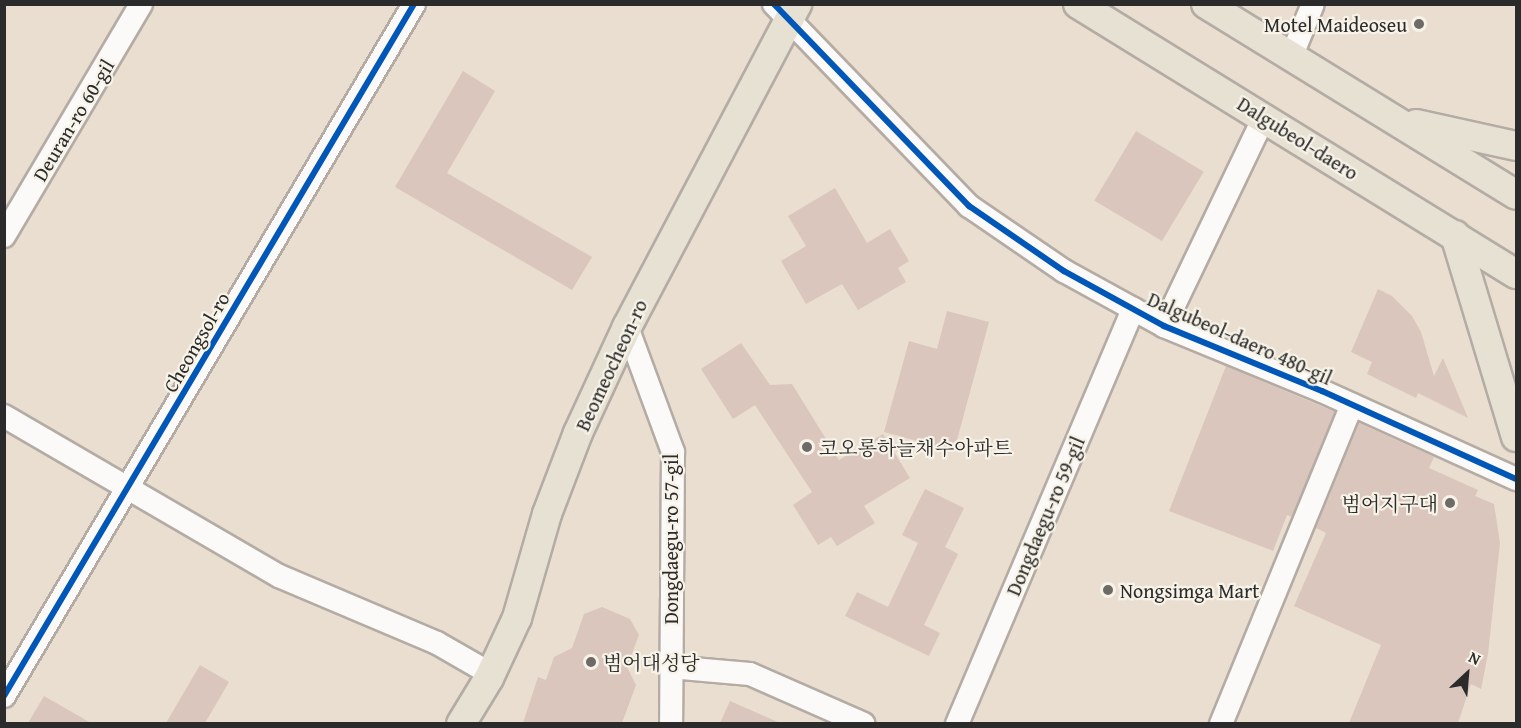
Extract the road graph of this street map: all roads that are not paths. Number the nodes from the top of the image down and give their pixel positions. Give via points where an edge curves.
1 (141, 4) edge
2 (414, 4) edge
3 (1078, 4) edge
4 (1206, 4) edge
5 (1313, 4) edge
6 (787, 9) edge
7 (1291, 57) junction
8 (1264, 117) junction
9 (1395, 119) junction
10 (1516, 146) edge
11 (1516, 195) edge
12 (1455, 235) junction
13 (4, 236) edge
14 (1516, 274) edge
15 (1133, 309) junction
16 (1164, 326) junction
17 (627, 327) junction
18 (1352, 405) junction
19 (4, 416) edge
20 (1516, 437) edge
21 (1516, 479) edge
22 (129, 489) junction
23 (670, 667) junction
24 (491, 674) junction
25 (4, 696) edge
26 (461, 723) edge
27 (671, 723) edge
28 (864, 723) edge
29 (957, 723) edge
30 (1221, 723) edge

1 - 13 street, Deuran-ro 60-gil
2 - 22 street, Cheongsol-ro
3 - 8 main road, Dalgubeol-daero
4 - 7 main road
5 - 7 street
6 - 15 street, Dalgubeol-daero 480-gil via 969,206 1064,270
6 - 17 main road, Beomeocheon-ro
7 - 9 main road
8 - 12 main road, Dalgubeol-daero
8 - 16 street
9 - 10 main road
9 - 11 main road
12 - 14 main road, Dalgubeol-daero
12 - 20 main road
15 - 16 street, Dalgubeol-daero 480-gil
15 - 29 street, Dongdaegu-ro 59-gil
16 - 18 street, Dalgubeol-daero 480-gil
17 - 23 street, Dongdaegu-ro 57-gil via 672,452
17 - 24 main road, Beomeocheon-ro via 578,433 547,514 517,618
18 - 21 street, Dalgubeol-daero 480-gil
18 - 30 street
19 - 22 street
22 - 24 street via 279,576 437,643
22 - 25 street, Cheongsol-ro
23 - 27 street, Dongdaegu-ro 57-gil
23 - 28 street via 750,675
24 - 26 main road, Beomeocheon-ro

